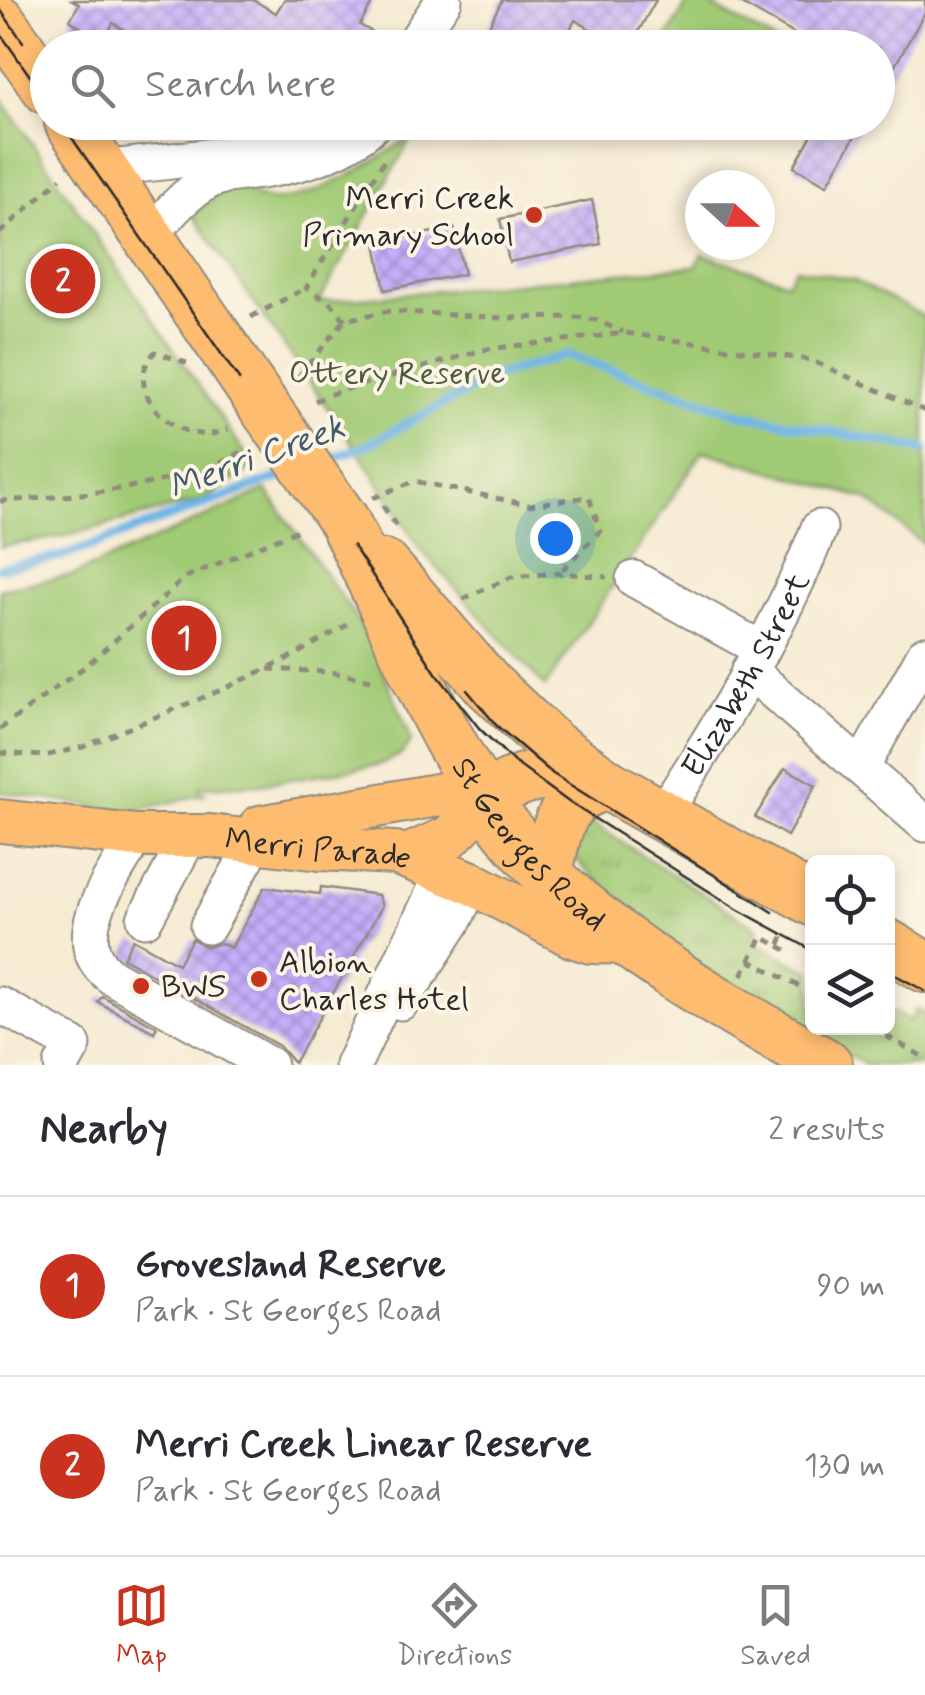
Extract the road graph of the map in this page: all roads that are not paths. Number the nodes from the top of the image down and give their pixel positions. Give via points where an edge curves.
1 (436, 3) edge
2 (0, 21) edge
3 (420, 30) edge
4 (431, 30) edge
5 (30, 64) edge
6 (74, 140) edge
7 (303, 140) edge
8 (354, 140) edge
9 (82, 173) junction
10 (149, 236) junction
11 (344, 521) junction
12 (819, 528) dead end
13 (634, 580) road end
14 (925, 654) edge
15 (755, 659) junction
16 (482, 678) junction
17 (861, 768) junction
18 (608, 784) junction
19 (486, 800) junction
20 (663, 814) junction
21 (0, 822) edge
22 (925, 824) edge
23 (136, 836) junction
24 (199, 836) junction
25 (256, 841) junction
26 (441, 870) junction
27 (547, 873) junction
28 (805, 896) edge
29 (145, 920) dead end
30 (208, 926) dead end
31 (632, 943) junction
32 (0, 1005) edge
33 (361, 1064) edge
34 (62, 1065) edge
35 (269, 1065) edge
36 (827, 1065) edge

1 - 3 street
1 - 4 street
2 - 5 highway
6 - 9 highway, St Georges Road
7 - 9 street
8 - 10 street via 315,159 205,183
9 - 10 highway, St Georges Road
10 - 11 highway, St Georges Road, bridge
11 - 16 highway, St Georges Road
11 - 19 highway, St Georges Road via 450,742
12 - 15 street, Elizabeth Street
13 - 15 street
14 - 17 street
15 - 17 street
15 - 20 street, Elizabeth Street
16 - 18 highway, St Georges Road via 530,728
16 - 19 highway via 501,762
17 - 22 street
18 - 19 highway via 553,774 513,782
18 - 20 highway, St Georges Road
18 - 27 highway via 570,803
19 - 24 main road, Merri Parade via 454,792
19 - 26 main road
19 - 27 highway, St Georges Road
20 - 28 highway, St Georges Road
21 - 23 main road, Merri Parade
23 - 24 main road, Merri Parade
23 - 35 street via 88,933 93,958 112,978
24 - 25 main road, Merri Parade
24 - 29 street
25 - 26 main road, Merri Parade via 380,850
25 - 30 street
26 - 31 main road via 572,936
26 - 33 street
27 - 31 highway, St Georges Road
31 - 36 highway, St Georges Road
32 - 34 street via 73,1045

